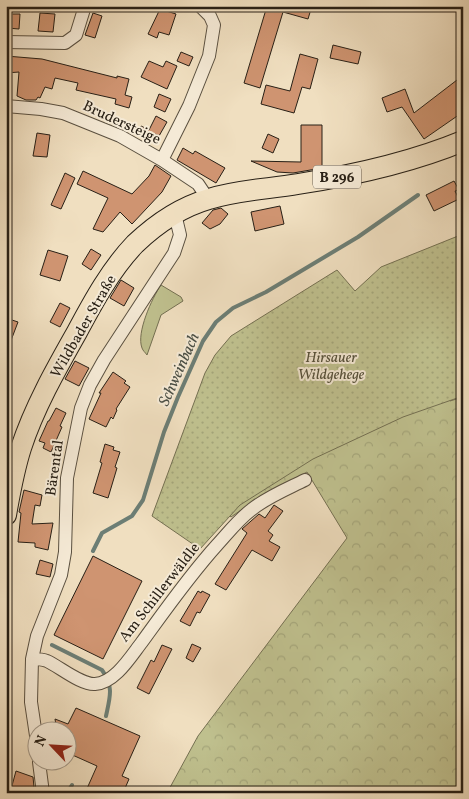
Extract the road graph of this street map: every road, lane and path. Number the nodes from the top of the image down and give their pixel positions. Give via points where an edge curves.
1 (85, 6) edge
2 (200, 6) edge
3 (6, 42) edge
4 (6, 106) edge
5 (463, 141) edge
6 (162, 160) junction
7 (208, 199) junction
8 (175, 214) junction
9 (305, 480) dead end
10 (6, 515) edge
11 (32, 659) junction
12 (34, 722) edge
13 (41, 772) edge
14 (44, 793) edge

1 - 3 street via 76,35 65,43
2 - 6 street via 214,25 208,56 189,106
4 - 6 street, Brudersteige via 63,113 120,136
5 - 7 main road, Wildbader Straße / B 296 via 381,169
6 - 7 street, Brudersteige via 198,184
7 - 8 main road, Wildbader Straße / B 296
8 - 10 main road, Wildbader Straße / B 296 via 134,245 92,304 21,447
8 - 11 street, Bärental via 180,235 174,252 104,360 81,408 67,478 65,552 61,575 37,636
9 - 11 street, Am Schillerwäldle via 265,500 233,526 196,568 139,646 108,680 94,685 86,683 45,660
11 - 12 street, Bärental
13 - 14 street

